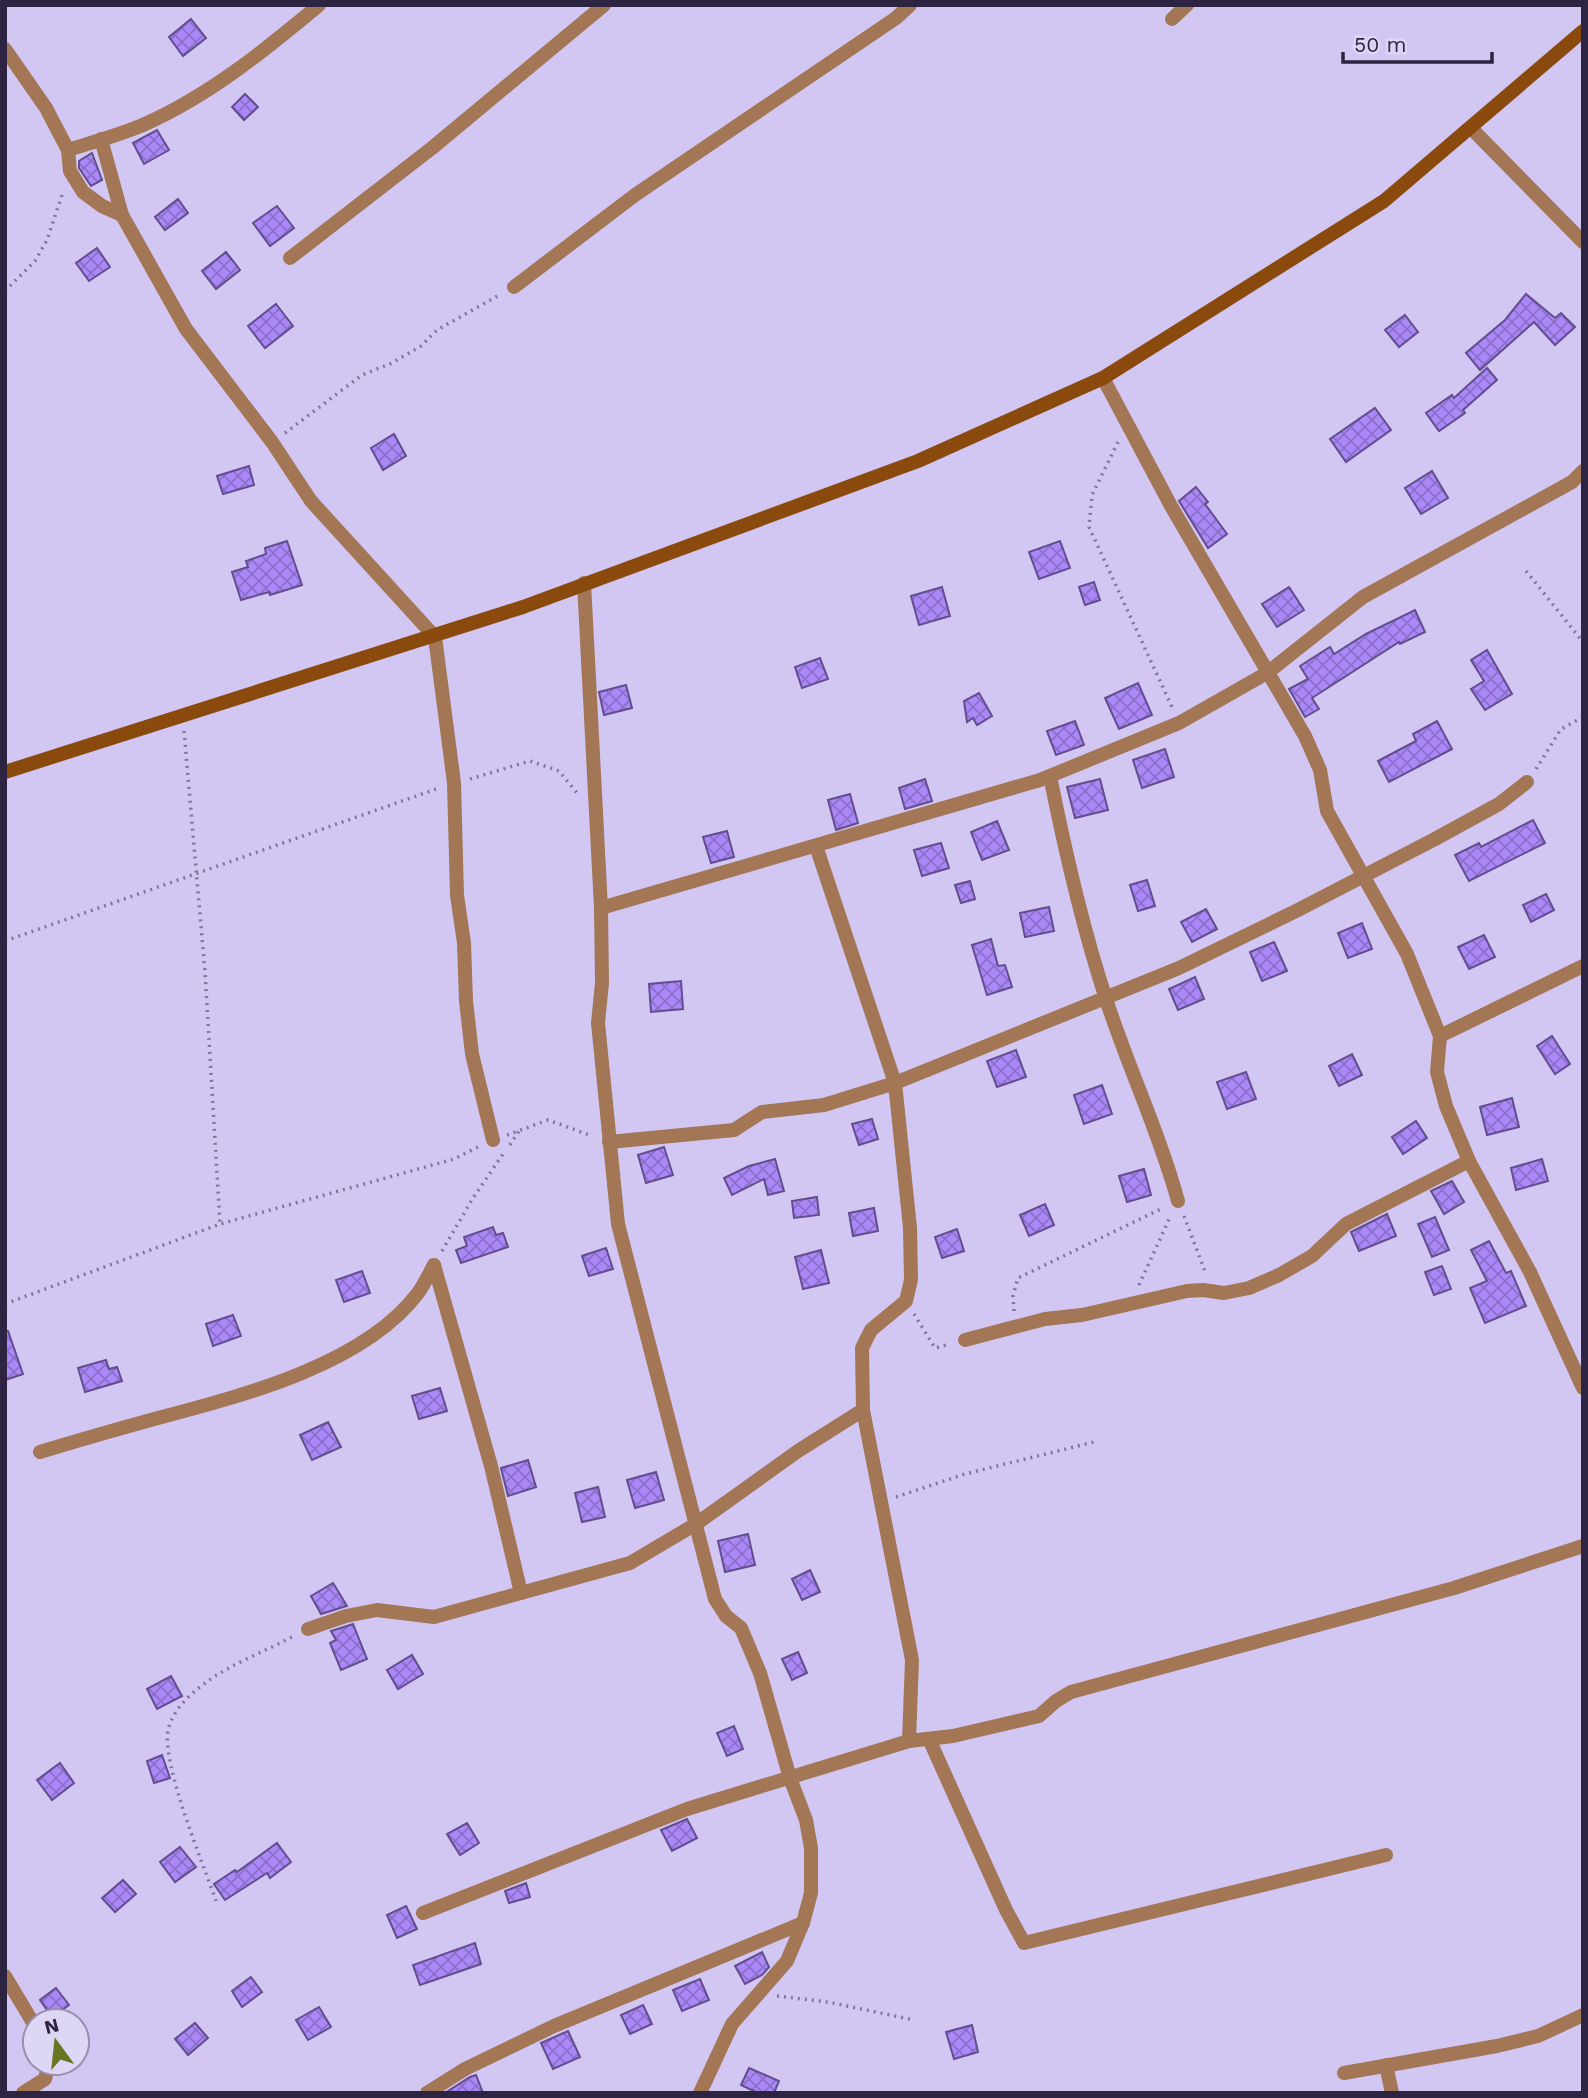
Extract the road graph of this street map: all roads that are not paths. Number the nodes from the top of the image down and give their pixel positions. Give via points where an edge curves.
1 (319, 5) edge
2 (604, 5) edge
3 (911, 5) edge
4 (1187, 5) edge
5 (1172, 19) dead end
6 (1583, 31) edge
7 (5, 48) edge
8 (1471, 128) junction
9 (101, 139) junction
10 (68, 150) junction
11 (122, 215) junction
12 (1583, 242) edge
13 (290, 258) dead end
14 (514, 287) road end
15 (1103, 378) junction
16 (1583, 471) edge
17 (584, 583) junction
18 (435, 637) junction
19 (1267, 673) junction
20 (5, 772) edge
21 (1050, 776) junction
22 (1527, 782) road end
23 (816, 846) junction
24 (1362, 876) junction
25 (601, 908) junction
26 (1583, 966) edge
27 (1105, 998) junction
28 (1440, 1036) junction
29 (895, 1083) junction
30 (493, 1140) road end
31 (609, 1142) junction
32 (1469, 1161) junction
33 (1178, 1201) road end
34 (965, 1340) road end
35 (1583, 1388) edge
36 (863, 1410) junction
37 (40, 1452) dead end
38 (696, 1524) junction
39 (1583, 1546) edge
40 (521, 1593) junction
41 (308, 1629) road end
42 (929, 1739) junction
43 (909, 1741) junction
44 (790, 1778) junction
45 (1386, 1855) dead end
46 (423, 1913) dead end
47 (803, 1923) junction
48 (5, 1976) edge
49 (24, 2007) edge
50 (1583, 2015) edge
51 (1386, 2065) junction
52 (1344, 2073) dead end
53 (46, 2077) edge
54 (23, 2093) edge
55 (427, 2093) edge
56 (700, 2093) edge
57 (1392, 2093) edge

1 - 9 street via 238,70 184,104
2 - 13 street
3 - 14 street via 635,195
4 - 5 street
6 - 8 main road
7 - 10 street
8 - 12 street
8 - 15 main road via 1384,201
9 - 10 street
9 - 11 street
10 - 11 street via 70,172 83,192
11 - 18 street via 187,329 311,501
15 - 17 main road via 918,461
15 - 19 street
16 - 19 street via 1572,482 1363,597
17 - 18 main road
17 - 25 street
18 - 20 main road
18 - 30 street via 454,783 456,881 467,1014
19 - 21 street via 1179,723
19 - 24 street via 1305,736 1320,770 1327,811
21 - 23 street
21 - 27 street via 1069,868
22 - 24 street via 1475,818
23 - 25 street
23 - 29 street
24 - 27 street via 1179,968
24 - 28 street via 1406,954
25 - 31 street via 598,1023
26 - 28 street
27 - 29 street
27 - 33 street
28 - 32 street via 1437,1072
29 - 31 street via 824,1105 762,1112 734,1130
29 - 36 street via 911,1280 906,1301 871,1330 862,1348
31 - 38 street via 618,1224
32 - 34 street via 1346,1224 1312,1256 1249,1288 1224,1293 1187,1291
32 - 35 street via 1530,1272
36 - 38 street
36 - 43 street via 912,1660
37 - 40 street via 251,1393 325,1362 396,1316 418,1293 434,1265 491,1466
38 - 40 street via 630,1563
38 - 44 street via 715,1599 741,1628 760,1673
39 - 42 street via 1454,1588 1070,1692 1040,1716
40 - 41 street via 434,1617 377,1610
42 - 43 street
42 - 45 street via 1024,1943
43 - 44 street
44 - 46 street via 687,1809
44 - 47 street via 811,1847 811,1893
47 - 55 street via 554,2026
47 - 56 street via 787,1961 732,2024
48 - 49 street
50 - 51 street via 1538,2036
51 - 52 street
51 - 57 street
53 - 54 street

